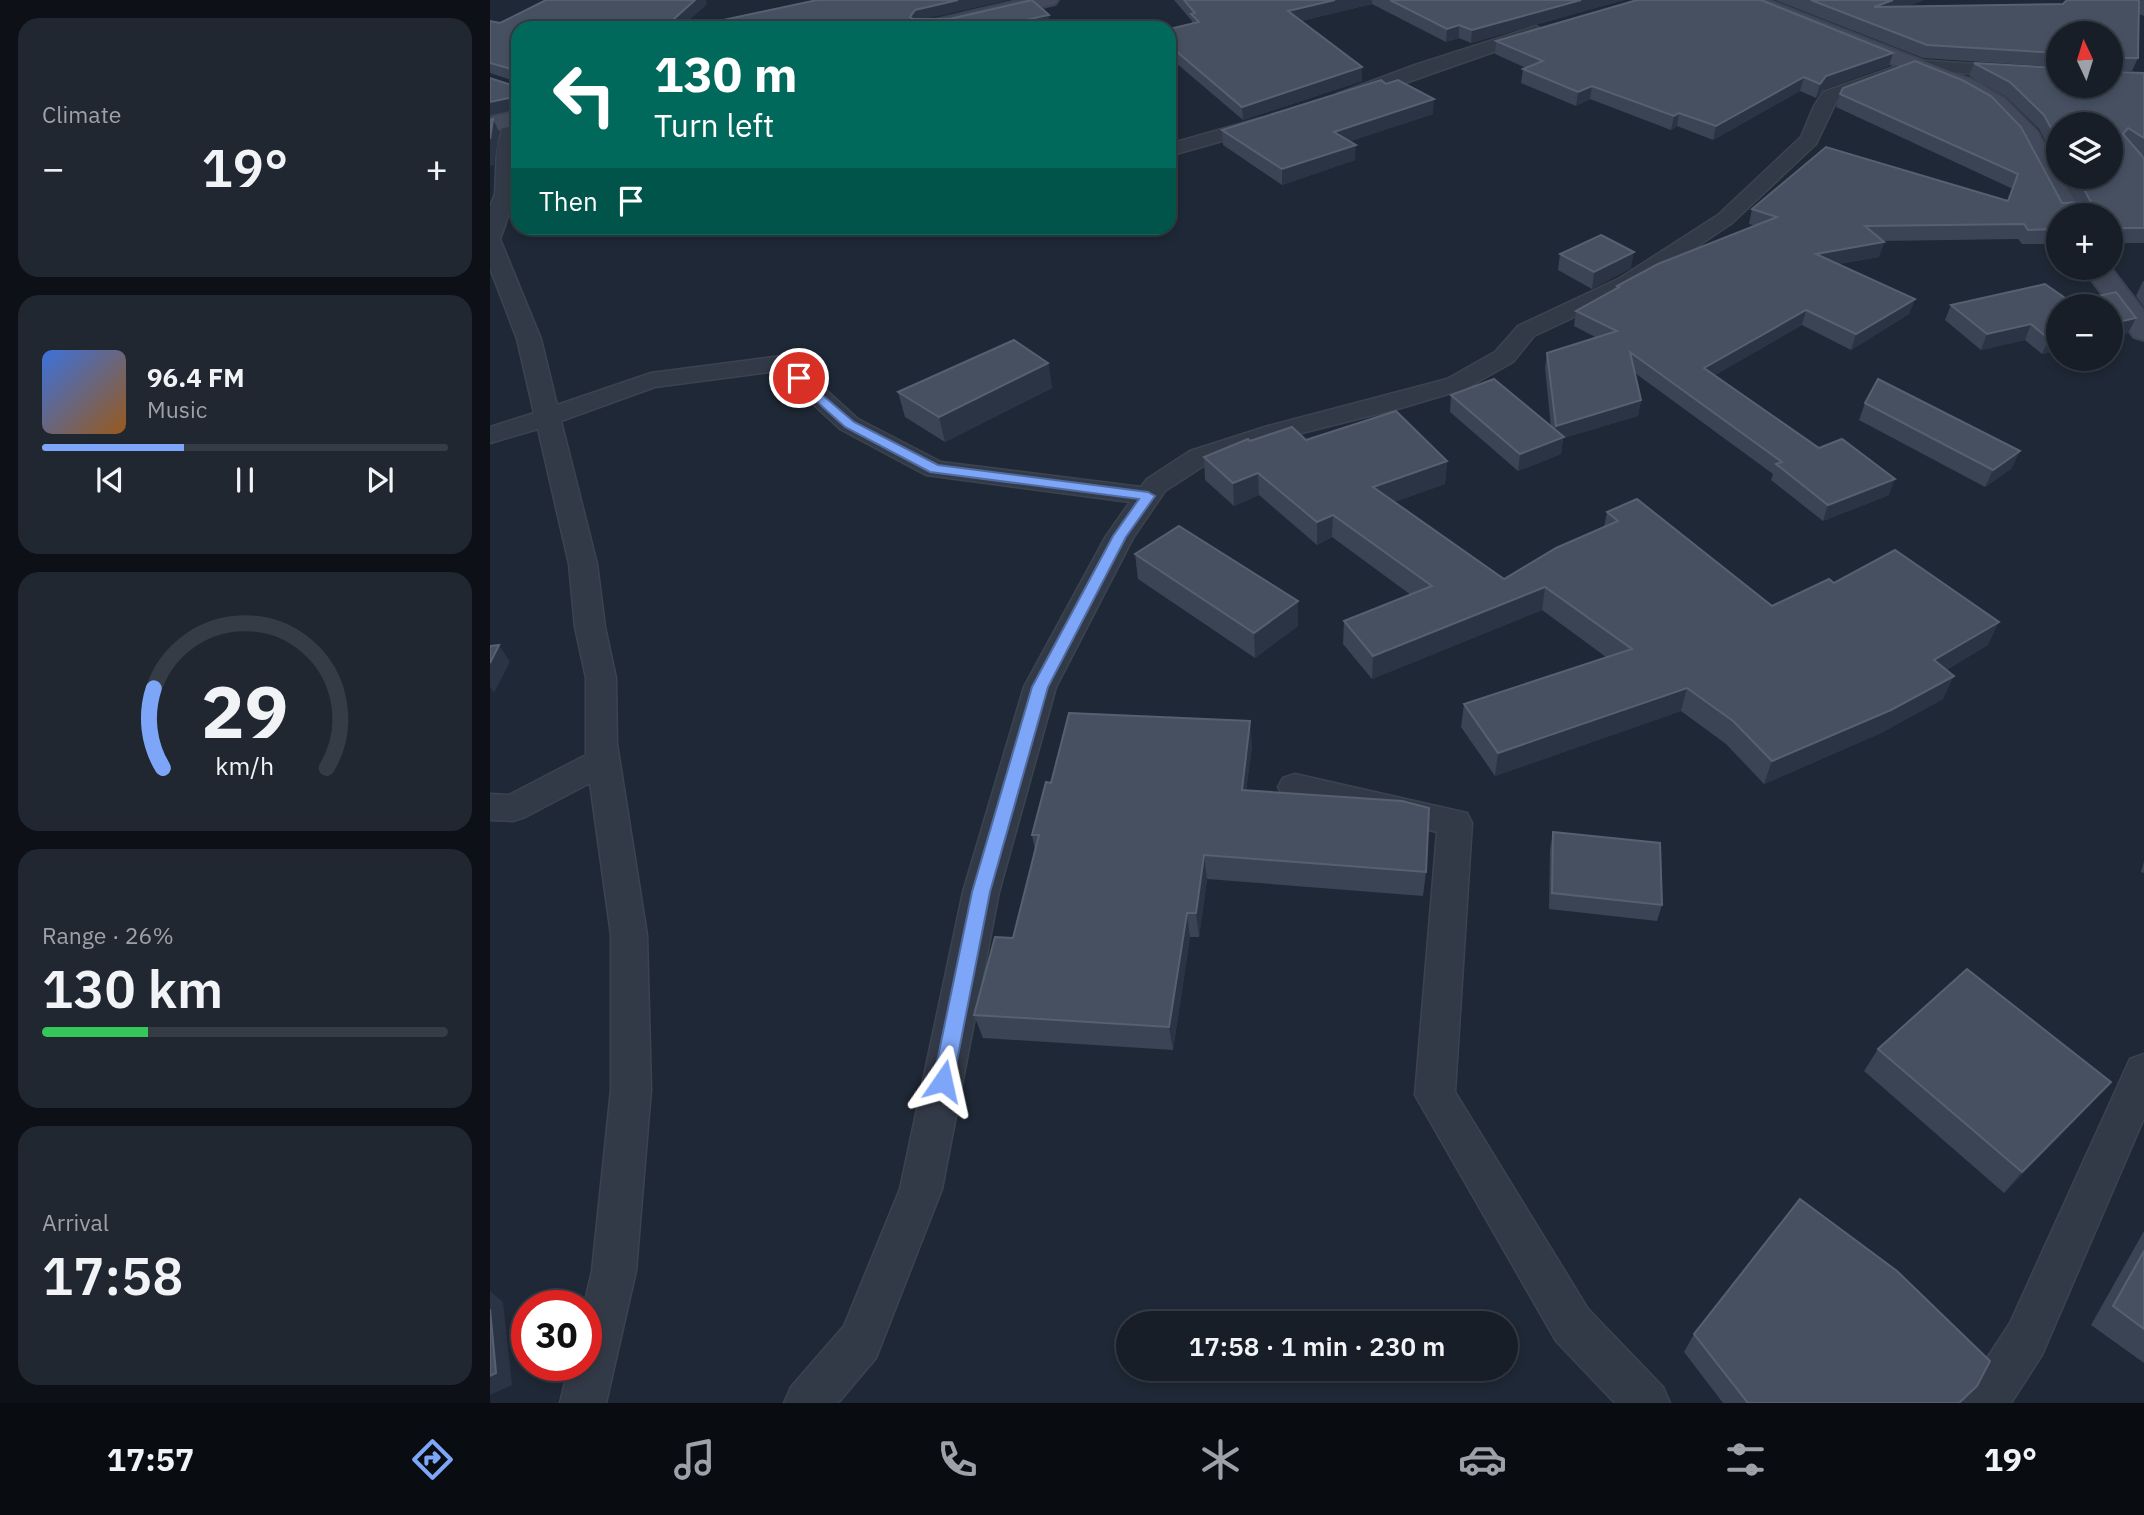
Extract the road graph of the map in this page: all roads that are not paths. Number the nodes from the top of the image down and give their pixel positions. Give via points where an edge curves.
1 (1048, 0) edge
2 (1750, 0) edge
3 (956, 21) edge
4 (1549, 28) edge
5 (1914, 65) junction
6 (2046, 73) edge
7 (1322, 104) edge
8 (507, 120) edge
9 (1273, 120) edge
10 (1176, 148) edge
11 (2063, 203) edge
12 (490, 239) edge
13 (2106, 280) edge
14 (2144, 331) edge
15 (549, 417) junction
16 (490, 435) edge
17 (1148, 496) junction
18 (604, 761) junction
19 (1295, 787) dead end
20 (490, 807) edge
21 (2144, 1072) edge
22 (583, 1403) edge
23 (807, 1403) edge
24 (1647, 1403) edge
25 (1984, 1403) edge

1 - 3 street
2 - 5 street
4 - 7 street
5 - 6 street
5 - 11 street via 1968,86 2015,120 2029,136
5 - 17 street via 1830,96 1821,106 1810,140 1725,219 1628,284 1526,331 1504,357 1456,384 1277,431 1199,457 1156,485
8 - 12 street via 505,194
9 - 10 street
12 - 15 street via 529,339
13 - 14 street
15 - 16 street
15 - 17 street via 651,380 782,363 849,425 935,469
15 - 18 street via 583,564 601,678
17 - 23 street via 1120,536 1040,687 981,892 921,1189 860,1342
18 - 20 street via 513,808
18 - 22 street via 629,935 631,1090 614,1271
19 - 24 street via 1455,823 1435,1095 1572,1325
21 - 25 street via 2026,1339

